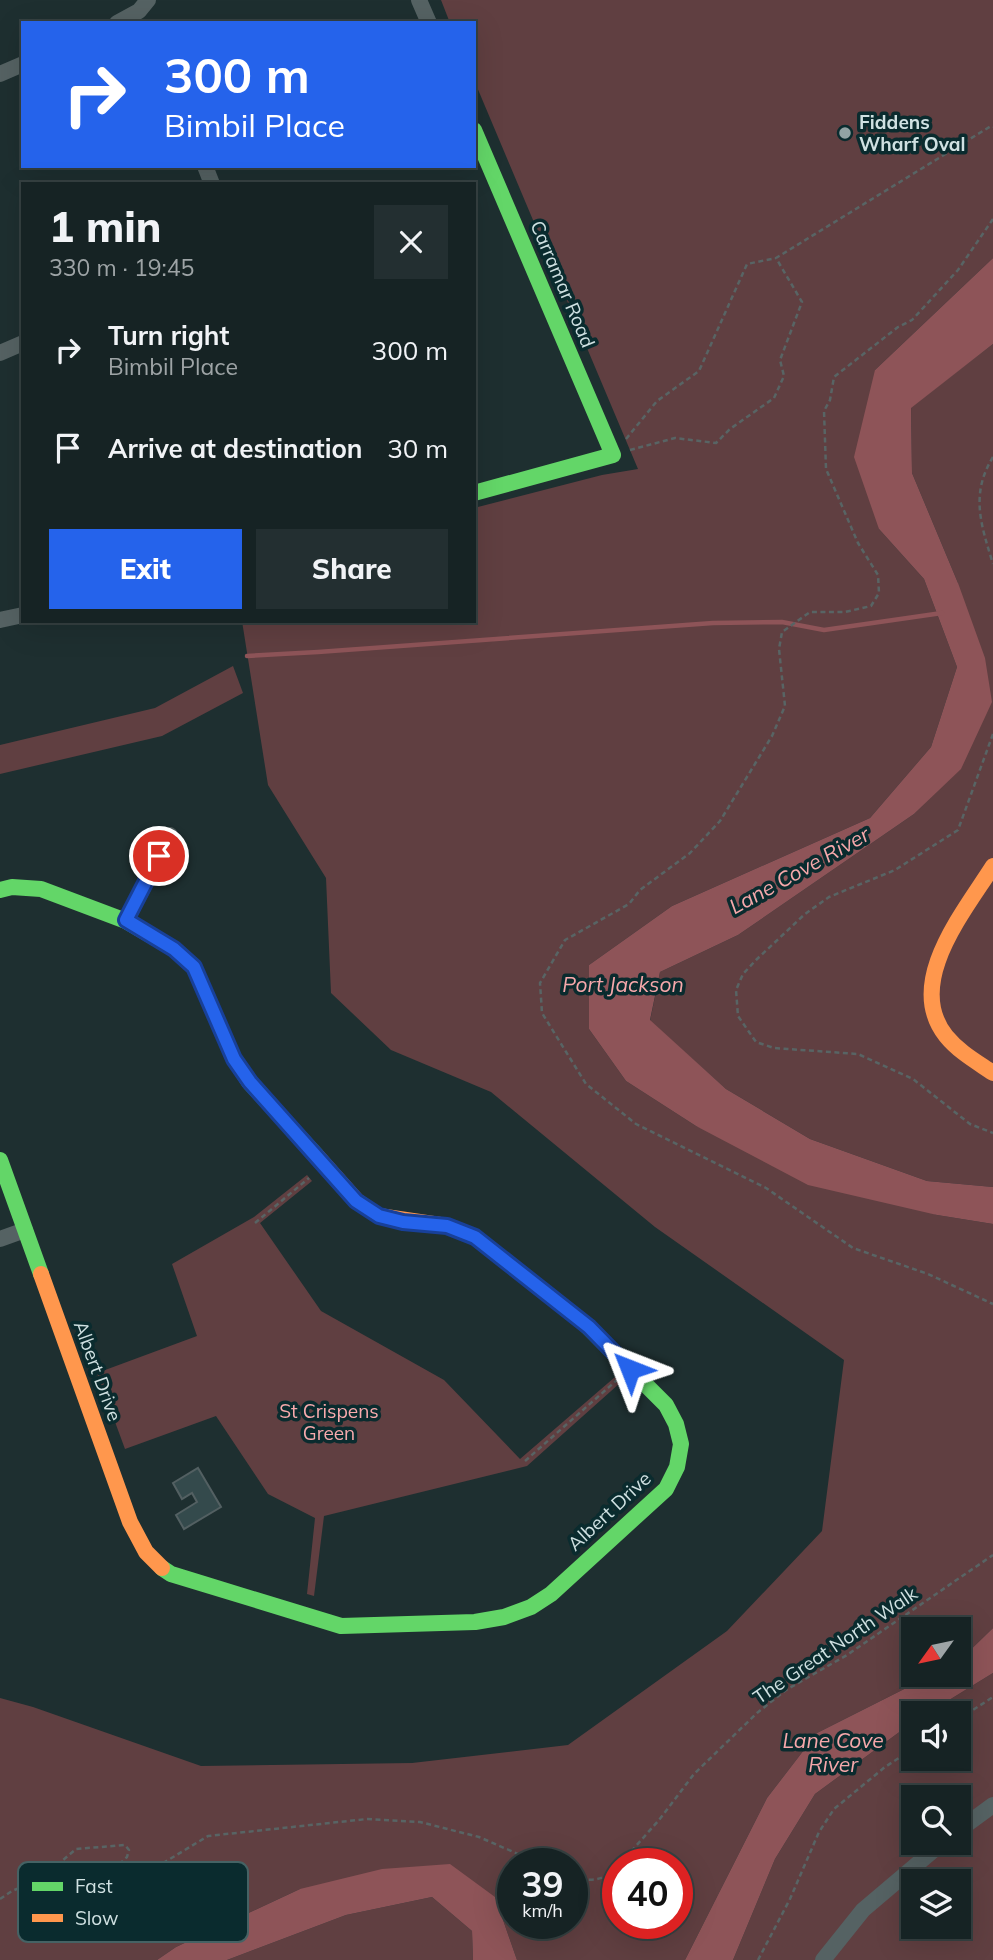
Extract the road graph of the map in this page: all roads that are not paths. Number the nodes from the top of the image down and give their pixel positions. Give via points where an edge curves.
1 (419, 0) edge
2 (144, 11) edge
3 (122, 21) edge
4 (428, 21) edge
5 (21, 65) edge
6 (0, 74) edge
7 (476, 135) edge
8 (21, 344) edge
9 (0, 353) edge
10 (476, 493) edge
11 (21, 615) edge
12 (0, 620) edge
13 (170, 835) dead end
14 (993, 866) edge
15 (0, 890) edge
16 (126, 920) junction
17 (993, 1073) edge
18 (0, 1160) edge
19 (25, 1230) junction
20 (0, 1239) edge
21 (993, 1805) edge
22 (971, 1821) edge
23 (928, 1855) edge
24 (822, 1960) edge

1 - 4 street
2 - 3 street
5 - 6 street
7 - 10 street, Carramar Road via 613,455
8 - 9 street
11 - 12 street
13 - 16 street
14 - 17 street via 936,966 930,991 934,1015 948,1039
15 - 16 street, Albert Drive via 41,890
16 - 19 street, Albert Drive via 194,967 234,1059 356,1201 379,1216 447,1226 475,1237 589,1327 666,1405 681,1444 677,1467 666,1489 551,1594 504,1617 341,1626 171,1574 154,1563 130,1522
18 - 19 street, Albert Drive
19 - 20 street
21 - 22 street
23 - 24 street via 863,1910

